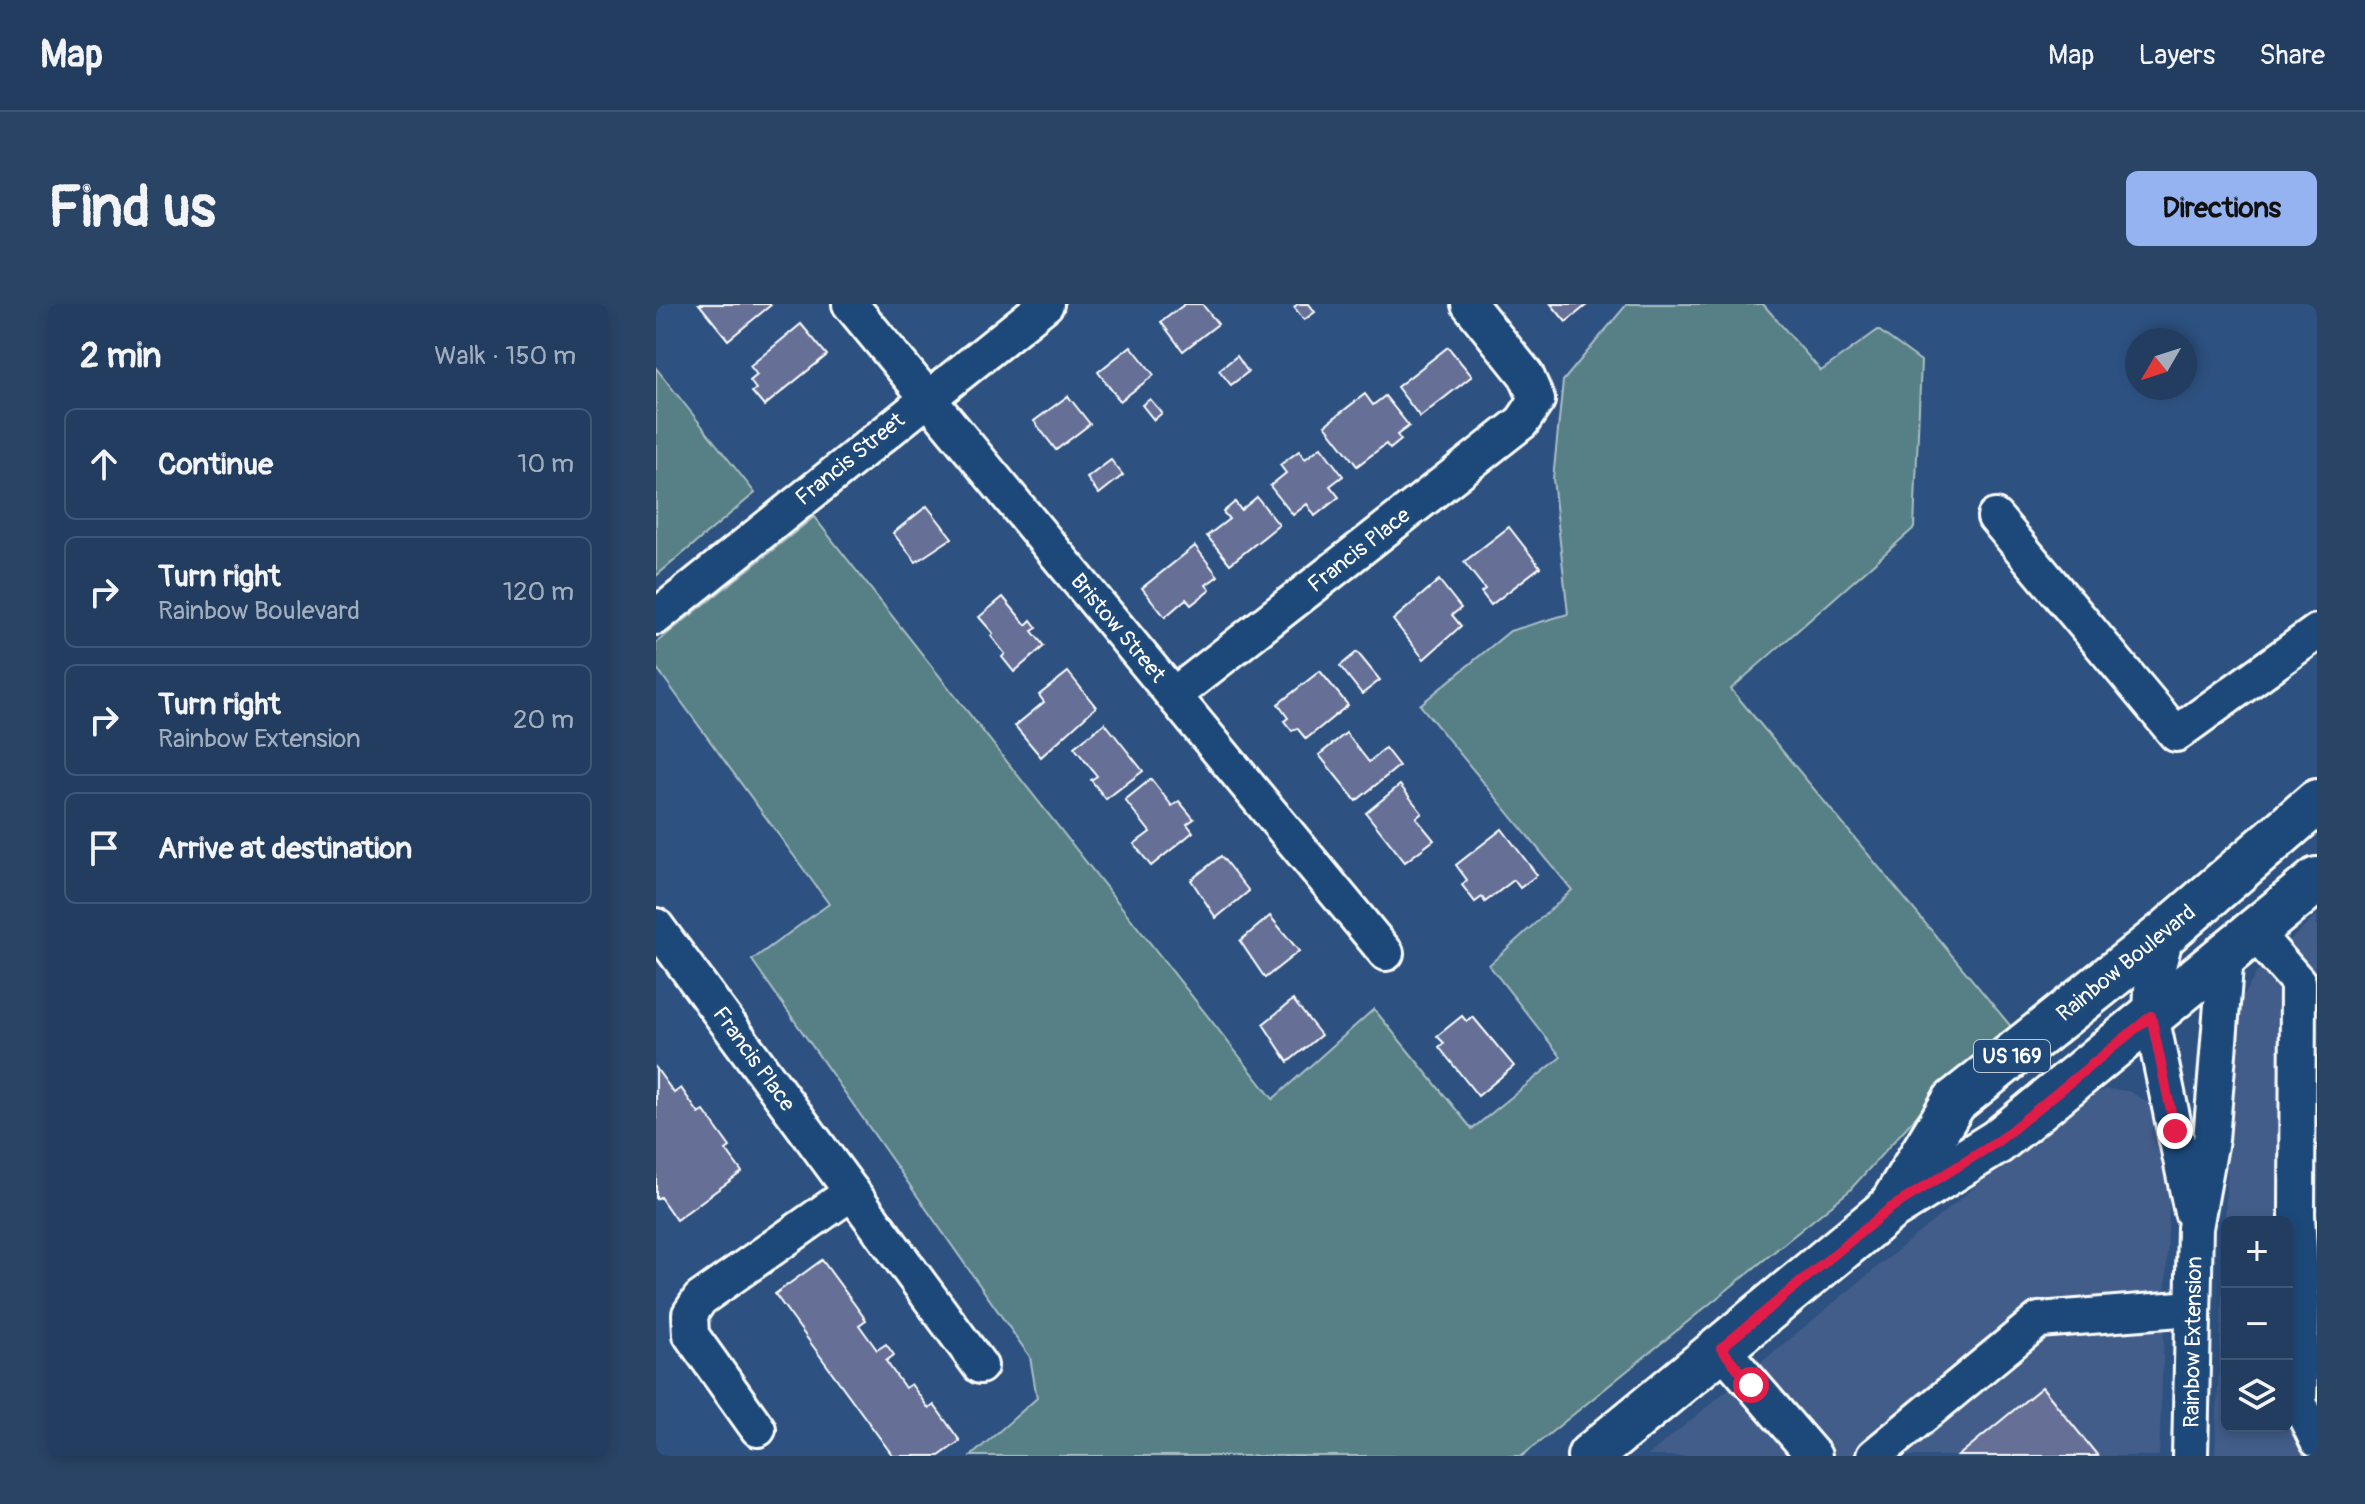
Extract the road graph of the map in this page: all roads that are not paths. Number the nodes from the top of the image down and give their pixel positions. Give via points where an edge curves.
1 (850, 304) edge
2 (1046, 304) edge
3 (1469, 304) edge
4 (925, 399) junction
5 (1995, 517) dead end
6 (656, 617) edge
7 (2317, 632) edge
8 (1174, 695) junction
9 (2317, 802) edge
10 (2317, 880) edge
11 (656, 926) edge
12 (2167, 932) junction
13 (2240, 943) junction
14 (1386, 953) dead end
15 (2308, 975) edge
16 (2151, 1016) junction
17 (2307, 1183) edge
18 (852, 1192) junction
19 (1889, 1209) junction
20 (2195, 1228) junction
21 (2310, 1294) edge
22 (2193, 1308) junction
23 (1721, 1348) junction
24 (980, 1366) dead end
25 (758, 1429) dead end
26 (2317, 1440) edge
27 (1590, 1456) edge
28 (1814, 1456) edge
29 (1874, 1456) edge
30 (2190, 1456) edge

1 - 4 street, Bristow Street
2 - 4 street, Francis Street
3 - 8 street, Francis Place via 1526,375 1537,400 1522,422
4 - 6 street, Francis Street
4 - 8 street, Bristow Street
5 - 7 street via 2176,734
8 - 14 street, Bristow Street
9 - 12 main road, Rainbow Boulevard / US 169
10 - 13 main road, Rainbow Boulevard / US 169
11 - 18 street, Francis Place
12 - 16 street, Rainbow Extension via 2152,989
12 - 19 main road, Rainbow Boulevard / US 169 via 1954,1102
13 - 15 street
13 - 16 main road, Rainbow Boulevard / US 169
13 - 20 street, Rainbow Extension
15 - 17 street
16 - 19 main road, Rainbow Boulevard / US 169 via 1997,1142
16 - 20 street, Rainbow Extension
17 - 21 street
18 - 24 street, Francis Place
18 - 25 street via 700,1299 690,1314 691,1335
19 - 23 main road, Rainbow Boulevard / US 169
20 - 22 street, Rainbow Extension
21 - 26 street via 2298,1351 2299,1403
22 - 29 street via 2039,1320
22 - 30 street, Rainbow Extension
23 - 27 main road, Rainbow Boulevard / US 169
23 - 28 street

